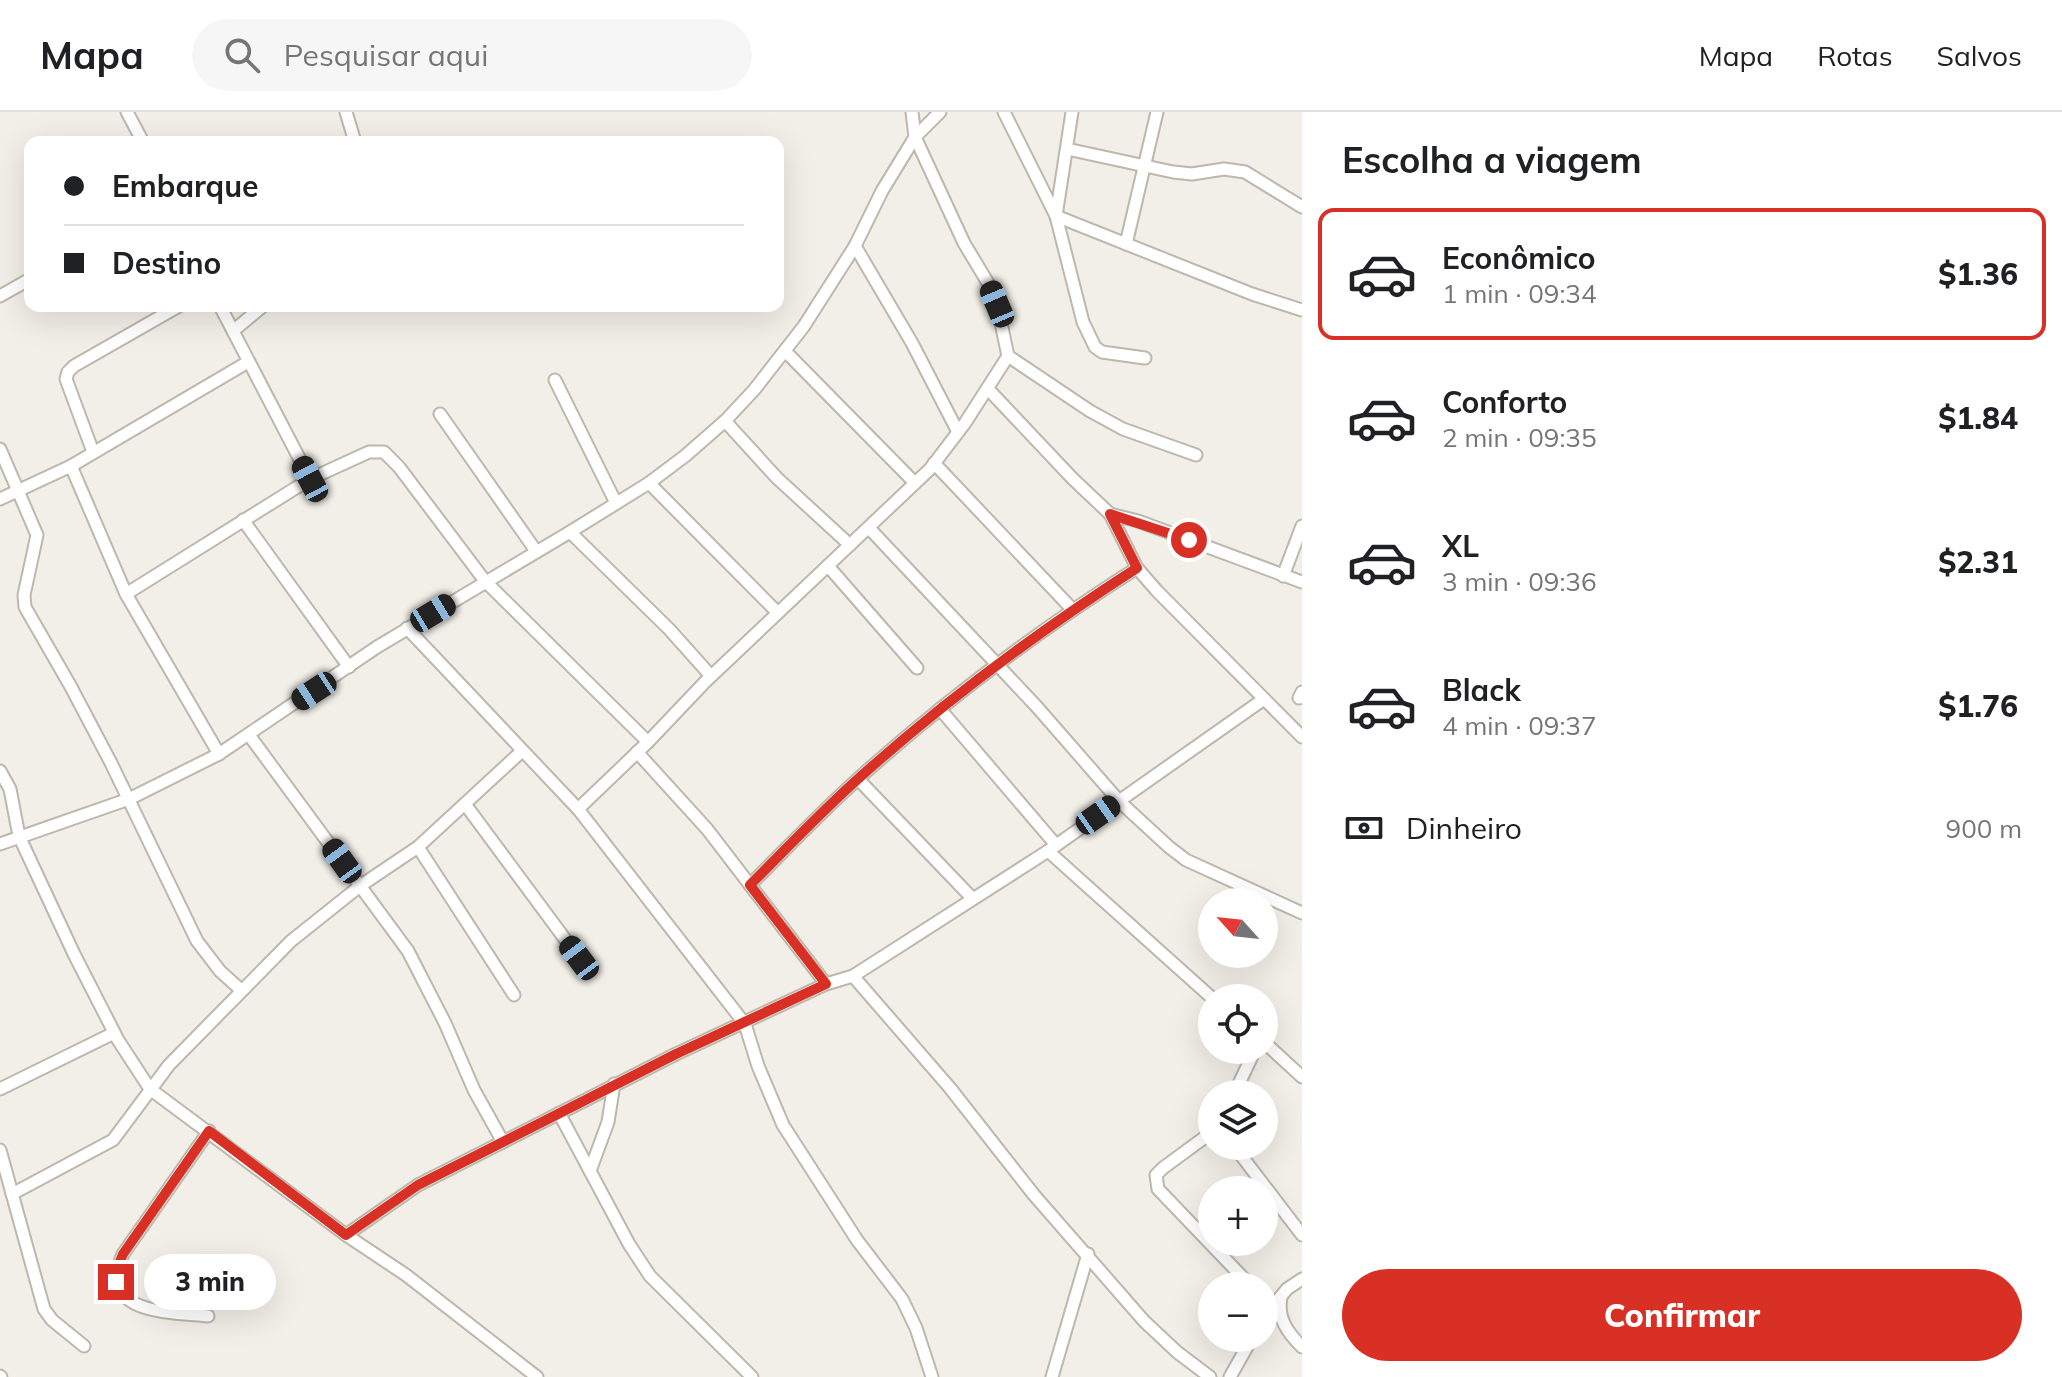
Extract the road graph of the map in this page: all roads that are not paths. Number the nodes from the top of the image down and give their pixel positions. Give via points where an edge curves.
1 (127, 112) edge
2 (346, 112) edge
3 (912, 112) edge
4 (940, 112) edge
5 (1004, 112) edge
6 (1072, 112) edge
7 (1157, 112) edge
8 (140, 136) edge
9 (353, 136) edge
10 (915, 137) junction
11 (1067, 149) junction
12 (1144, 164) junction
13 (1302, 207) edge
14 (1056, 216) junction
15 (1126, 244) junction
16 (855, 246) junction
17 (24, 282) edge
18 (0, 296) edge
19 (1302, 310) edge
20 (168, 312) edge
21 (223, 312) edge
22 (256, 312) edge
23 (233, 331) junction
24 (785, 351) junction
25 (1008, 356) junction
26 (1145, 358) dead end
27 (248, 362) junction
28 (555, 380) dead end
29 (988, 389) junction
30 (440, 414) dead end
31 (725, 421) junction
32 (958, 432) junction
33 (0, 449) edge
34 (93, 452) junction
35 (1196, 455) dead end
36 (934, 463) junction
37 (71, 466) junction
38 (310, 479) junction
39 (649, 483) junction
40 (915, 483) junction
41 (19, 492) junction
42 (0, 499) edge
43 (616, 503) junction
44 (1110, 514) junction
45 (243, 520) junction
46 (1302, 526) edge
47 (869, 528) junction
48 (570, 532) junction
49 (850, 545) junction
50 (536, 551) junction
51 (828, 566) junction
52 (1137, 568) junction
53 (1283, 576) junction
54 (485, 581) junction
55 (1302, 582) edge
56 (126, 594) junction
57 (1072, 609) junction
58 (777, 612) junction
59 (407, 628) junction
60 (996, 665) junction
61 (349, 667) junction
62 (917, 668) dead end
63 (711, 676) junction
64 (1264, 699) junction
65 (940, 709) junction
66 (249, 735) junction
67 (1302, 737) edge
68 (648, 742) junction
69 (522, 751) junction
70 (637, 752) junction
71 (219, 754) junction
72 (0, 771) edge
73 (858, 779) junction
74 (129, 799) junction
75 (1119, 801) junction
76 (465, 804) junction
77 (578, 809) junction
78 (19, 836) junction
79 (0, 844) edge
80 (418, 847) junction
81 (1052, 848) junction
82 (750, 885) junction
83 (360, 886) junction
84 (972, 898) junction
85 (1302, 913) edge
86 (579, 958) dead end
87 (853, 976) junction
88 (826, 984) junction
89 (1198, 985) edge
90 (241, 990) junction
91 (514, 995) dead end
92 (745, 1024) junction
93 (114, 1033) junction
94 (1278, 1055) edge
95 (1302, 1077) edge
96 (614, 1084) junction
97 (0, 1089) edge
98 (150, 1089) junction
99 (559, 1113) junction
100 (209, 1131) junction
101 (503, 1142) junction
102 (1198, 1142) edge
103 (0, 1150) edge
104 (1245, 1160) edge
105 (590, 1171) junction
106 (12, 1194) junction
107 (346, 1235) junction
108 (1302, 1235) edge
109 (1088, 1254) junction
110 (1238, 1272) edge
111 (1302, 1279) edge
112 (1281, 1297) junction
113 (1278, 1299) edge
114 (208, 1316) dead end
115 (84, 1346) dead end
116 (1302, 1347) edge
117 (1244, 1352) edge
118 (537, 1377) edge
119 (752, 1377) edge
120 (932, 1377) edge
121 (1052, 1377) edge
122 (1210, 1377) edge
123 (1230, 1377) edge

1 - 8 street
2 - 9 street
3 - 10 street
4 - 10 street
5 - 14 street
6 - 11 street
7 - 12 street
10 - 16 street
10 - 25 street via 988,283
11 - 12 street
11 - 14 street
12 - 13 street via 1192,174 1245,172
12 - 15 street
14 - 15 street
14 - 26 street via 1083,322 1095,347
15 - 19 street
16 - 24 street
16 - 32 street
17 - 18 street
20 - 34 street via 68,372
21 - 23 street
22 - 23 street
23 - 27 street
24 - 31 street
24 - 40 street
25 - 29 street
25 - 35 street via 1123,429
27 - 34 street
27 - 38 street
28 - 43 street
29 - 32 street
29 - 44 street
30 - 50 street
31 - 39 street
31 - 49 street
32 - 36 street
33 - 41 street
34 - 37 street
36 - 40 street
36 - 57 street
37 - 41 street
37 - 56 street
38 - 45 street
38 - 54 street via 369,452 384,452
39 - 43 street
39 - 58 street
40 - 47 street
41 - 42 street
41 - 74 street via 37,535 25,607
43 - 48 street
44 - 52 street
44 - 53 street
45 - 56 street
45 - 61 street
46 - 53 street
47 - 49 street
47 - 60 street
48 - 50 street
48 - 63 street
49 - 51 street
50 - 54 street
51 - 58 street
51 - 62 street
52 - 57 street
52 - 64 street
53 - 55 street
54 - 59 street
54 - 68 street
56 - 71 street
57 - 60 street
58 - 63 street
59 - 61 street
59 - 69 street
60 - 65 street
60 - 75 street
61 - 66 street
63 - 68 street
64 - 67 street
64 - 75 street
65 - 73 street
65 - 81 street
66 - 71 street
66 - 83 street
68 - 70 street
69 - 76 street
69 - 77 street
70 - 77 street
70 - 82 street
71 - 74 street
72 - 78 street via 10,789
73 - 82 street
73 - 84 street
74 - 78 street
74 - 90 street via 202,950
75 - 81 street
75 - 85 street via 1186,860
76 - 80 street
76 - 86 street
77 - 92 street
78 - 79 street
78 - 93 street
80 - 83 street
80 - 91 street
81 - 84 street
81 - 89 street
82 - 88 street
83 - 90 street via 311,923
83 - 101 street via 408,951
84 - 87 street
87 - 88 street
87 - 109 street
88 - 92 street
90 - 98 street
92 - 96 street
92 - 120 street via 783,1125 902,1299
93 - 97 street
93 - 98 street
94 - 95 street
96 - 99 street
96 - 105 street via 608,1122
98 - 100 street
98 - 106 street via 113,1140
99 - 101 street
99 - 105 street
100 - 107 street
100 - 114 street via 123,1254 116,1282 121,1293 151,1311
101 - 107 street via 418,1185
102 - 110 street via 1156,1175 1158,1189
103 - 106 street
104 - 108 street
105 - 119 street via 650,1276
106 - 115 street via 44,1309
107 - 118 street
109 - 121 street
109 - 122 street via 1144,1321
111 - 112 street
112 - 113 street
112 - 116 street via 1280,1316
117 - 123 street

